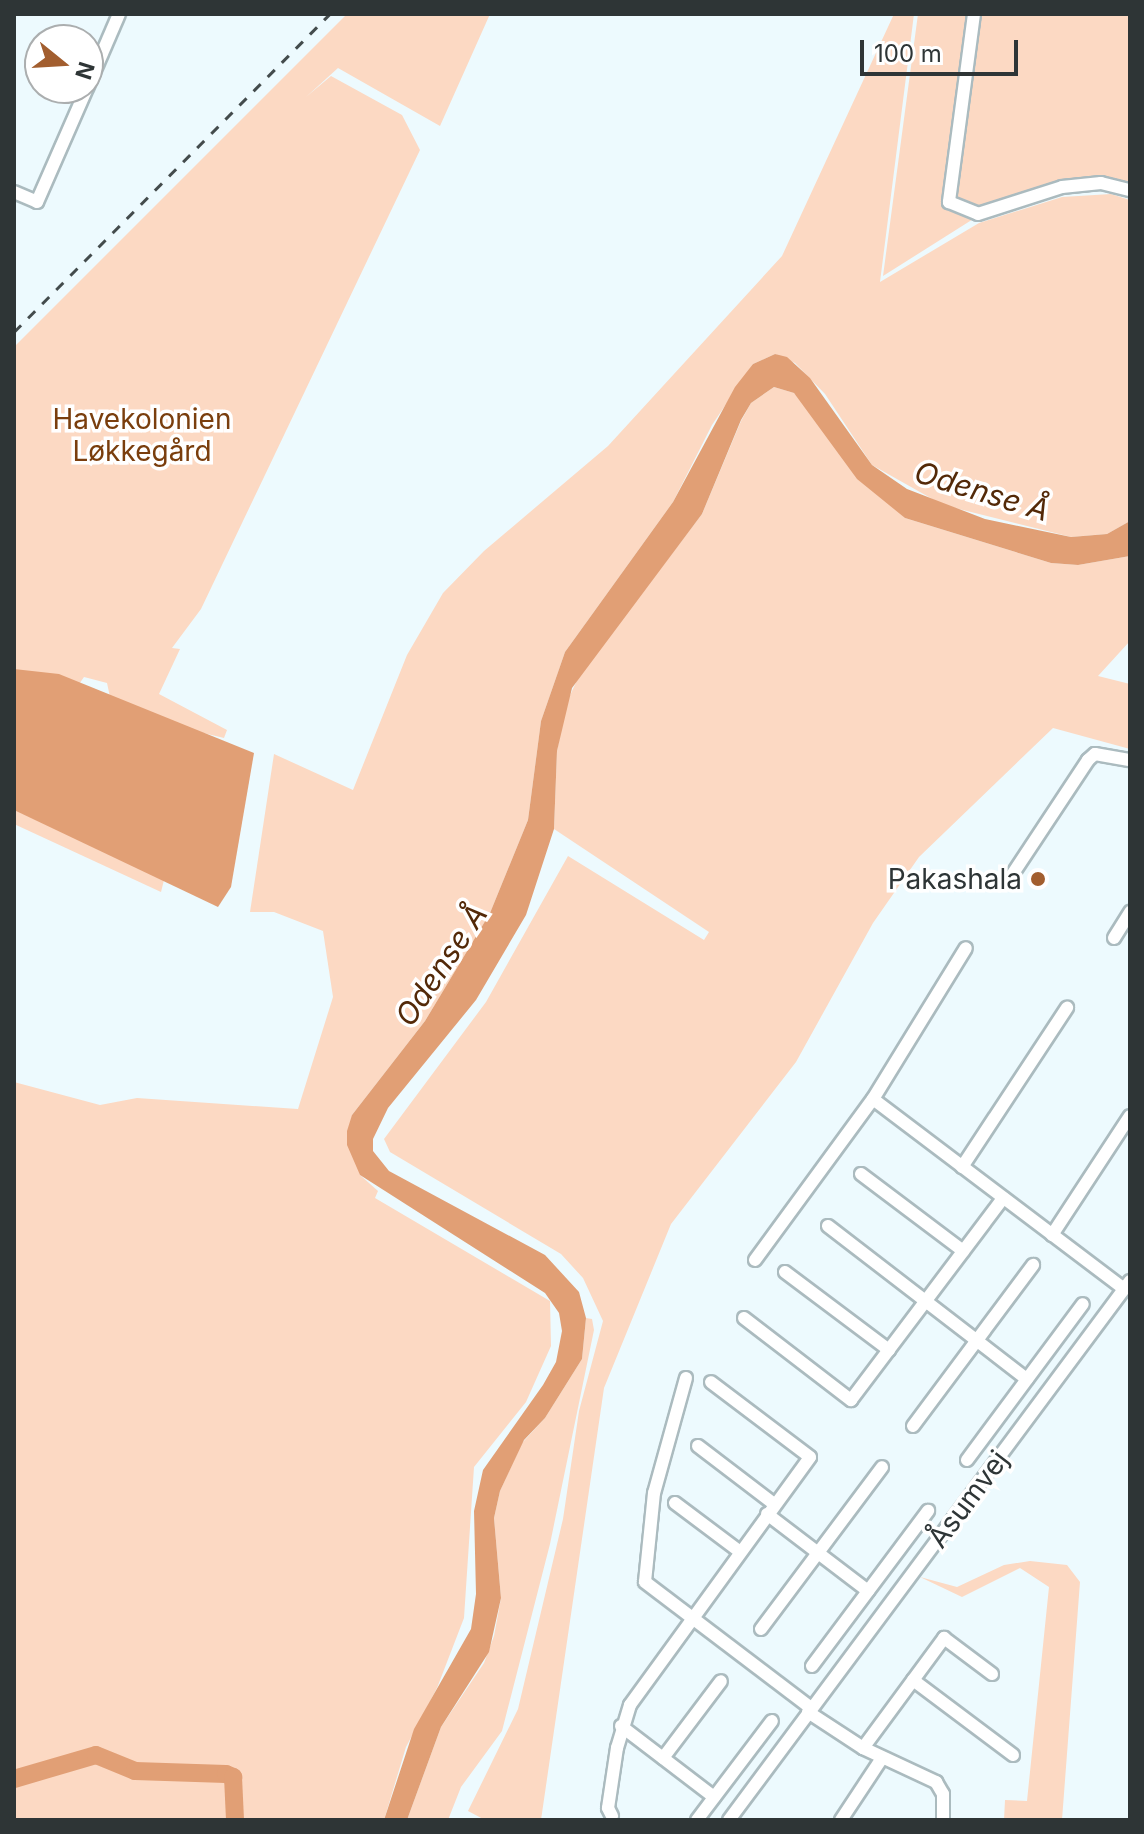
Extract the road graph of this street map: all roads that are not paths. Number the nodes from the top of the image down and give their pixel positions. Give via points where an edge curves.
1 (119, 14) edge
2 (974, 14) edge
3 (104, 49) edge
4 (80, 104) edge
5 (1130, 190) edge
6 (14, 192) edge
7 (1130, 760) edge
8 (1012, 875) dead end
9 (1130, 912) edge
10 (1114, 938) dead end
11 (966, 948) dead end
12 (1067, 1008) dead end
13 (873, 1099) junction
14 (1130, 1116) edge
15 (962, 1167) junction
16 (861, 1174) dead end
17 (1003, 1198) junction
18 (828, 1226) dead end
19 (1052, 1235) junction
20 (963, 1251) junction
21 (755, 1260) dead end
22 (1033, 1265) dead end
23 (785, 1272) dead end
24 (1127, 1285) edge
25 (925, 1302) junction
26 (1083, 1304) dead end
27 (744, 1318) dead end
28 (977, 1341) junction
29 (889, 1350) junction
30 (686, 1378) dead end
31 (1027, 1379) junction
32 (711, 1382) dead end
33 (913, 1426) dead end
34 (698, 1446) dead end
35 (967, 1460) dead end
36 (882, 1467) dead end
37 (675, 1503) dead end
38 (771, 1509) junction
39 (928, 1511) dead end
40 (739, 1551) junction
41 (818, 1552) junction
42 (868, 1591) junction
43 (691, 1617) junction
44 (761, 1629) dead end
45 (812, 1666) dead end
46 (992, 1674) dead end
47 (913, 1680) junction
48 (721, 1681) dead end
49 (810, 1710) junction
50 (772, 1721) dead end
51 (621, 1726) junction
52 (863, 1748) junction
53 (1013, 1755) dead end
54 (663, 1758) junction
55 (882, 1758) junction
56 (714, 1797) junction
57 (612, 1816) dead end
58 (697, 1820) edge
59 (729, 1820) edge
60 (841, 1820) edge
61 (943, 1820) edge

1 - 3 street
2 - 5 street via 949,202 978,214 1062,187 1101,183
4 - 6 street via 37,202
7 - 8 street via 1095,754 1088,760
9 - 10 street
11 - 13 street
12 - 15 street
13 - 15 street, Åsumvej
13 - 21 street
14 - 19 street
15 - 17 street, Åsumvej
16 - 20 street
17 - 19 street, Åsumvej
17 - 20 street
18 - 25 street
19 - 24 street, Åsumvej
20 - 25 street
22 - 28 street
23 - 29 street
24 - 49 street, Åsumvej
25 - 28 street
25 - 29 street
26 - 31 street, Åsumvej
27 - 29 street via 851,1400
28 - 31 street
28 - 33 street
30 - 43 street via 657,1482 644,1578
31 - 35 street, Åsumvej
32 - 38 street via 810,1457
34 - 38 street
36 - 41 street
37 - 40 street
38 - 40 street
38 - 41 street
39 - 42 street, Åsumvej
40 - 43 street
41 - 42 street
41 - 44 street
42 - 45 street, Åsumvej
43 - 49 street
43 - 51 street via 645,1679
46 - 47 street via 944,1638
47 - 52 street
47 - 53 street
48 - 54 street
49 - 52 street
49 - 59 street, Åsumvej
50 - 56 street
51 - 54 street
51 - 57 street via 608,1808
52 - 55 street
54 - 56 street
55 - 60 street
55 - 61 street via 936,1782 943,1794
56 - 58 street

